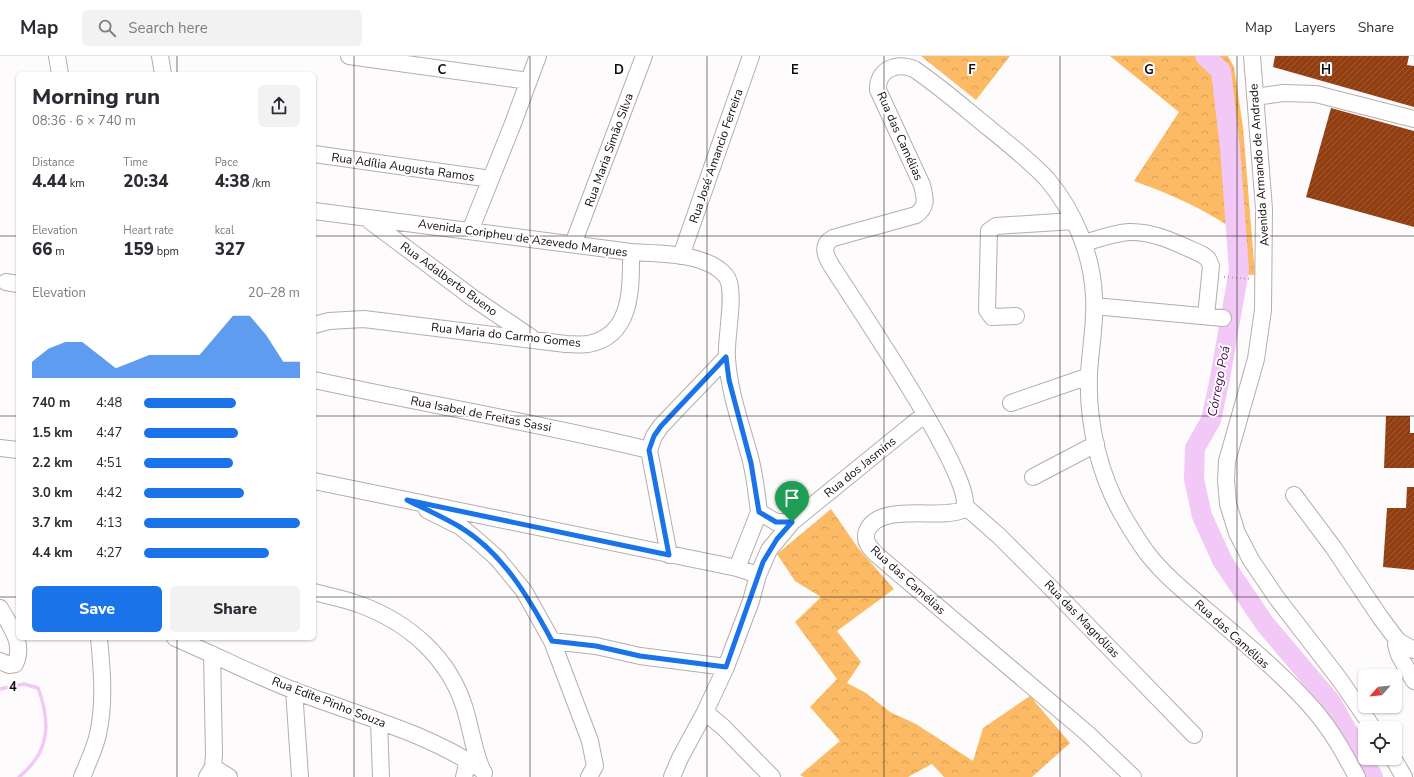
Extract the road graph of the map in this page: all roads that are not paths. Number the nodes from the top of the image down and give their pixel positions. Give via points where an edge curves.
1 (56, 56) edge
2 (160, 56) edge
3 (349, 56) edge
4 (538, 56) edge
5 (644, 56) edge
6 (751, 56) edge
7 (1252, 56) edge
8 (60, 72) edge
9 (163, 72) edge
10 (529, 81) junction
11 (1255, 97) junction
12 (1414, 119) edge
13 (316, 154) edge
14 (492, 179) junction
15 (316, 211) edge
16 (365, 217) junction
17 (1074, 221) junction
18 (470, 232) junction
19 (1084, 243) junction
20 (573, 244) junction
21 (631, 252) junction
22 (681, 256) junction
23 (1094, 306) junction
24 (1016, 316) dead end
25 (1206, 316) junction
26 (1224, 318) dead end
27 (316, 324) edge
28 (534, 340) junction
29 (726, 357) junction
30 (1089, 376) junction
31 (316, 380) edge
32 (1011, 403) dead end
33 (926, 414) junction
34 (1096, 444) junction
35 (0, 448) edge
36 (16, 450) edge
37 (649, 450) junction
38 (1032, 477) dead end
39 (316, 481) edge
40 (1294, 495) dead end
41 (407, 500) junction
42 (966, 507) junction
43 (759, 512) junction
44 (792, 522) junction
45 (669, 555) junction
46 (737, 568) junction
47 (758, 575) junction
48 (316, 593) edge
49 (0, 608) edge
50 (13, 621) edge
51 (16, 633) edge
52 (18, 640) edge
53 (99, 640) edge
54 (180, 640) edge
55 (552, 641) junction
56 (1398, 641) junction
57 (1414, 650) edge
58 (212, 654) junction
59 (5, 663) edge
60 (726, 667) junction
61 (1414, 681) edge
62 (294, 690) junction
63 (705, 712) junction
64 (380, 721) junction
65 (1369, 721) edge
66 (1194, 735) dead end
67 (468, 760) junction
68 (1396, 765) edge
69 (210, 772) edge
70 (484, 773) edge
71 (82, 777) edge
72 (229, 777) edge
73 (300, 777) edge
74 (381, 777) edge
75 (464, 777) edge
76 (589, 777) edge
77 (672, 777) edge
78 (772, 777) edge
79 (1133, 777) edge
80 (1357, 777) edge
81 (1404, 777) edge

1 - 8 street
2 - 9 street
3 - 10 street
4 - 10 street
5 - 20 street, Rua Maria Simão Silva
6 - 22 street, Rua José Amancio Ferreira
7 - 11 street, Avenida Armando de Andrade
10 - 14 street
11 - 12 street via 1283,93 1316,94
11 - 65 street, Avenida Armando de Andrade via 1264,209 1263,310 1256,359 1227,461 1228,504 1237,533 1251,560 1276,598
13 - 14 street, Rua Adília Augusta Ramos
14 - 18 street
15 - 16 street, Avenida Coripheu de Azevedo Marques
16 - 18 street, Avenida Coripheu de Azevedo Marques
16 - 28 street, Rua Adalberto Bueno via 472,298
17 - 19 street, Rua das Camélias
17 - 24 street via 996,226 989,231 987,310 992,316
17 - 33 street, Rua das Camélias via 1046,178 924,76 914,69 901,65 889,69 880,78 880,99 922,185 925,206 916,215 833,238 827,242 825,250 831,265
18 - 20 street, Avenida Coripheu de Azevedo Marques
19 - 23 street, Rua das Camélias via 1092,275
19 - 25 street via 1120,233 1144,233 1204,255 1211,266
20 - 21 street, Avenida Coripheu de Azevedo Marques
21 - 22 street, Avenida Coripheu de Azevedo Marques
21 - 28 street, Rua Maria do Carmo Gomes via 627,312 610,334 588,344
22 - 29 street, Avenida Coripheu de Azevedo Marques via 711,265 727,278 731,297
23 - 25 street
23 - 30 street, Rua das Camélias
25 - 26 street
27 - 28 street, Rua Maria do Carmo Gomes via 364,319
29 - 37 street via 661,426
29 - 43 street via 729,380 751,463
30 - 32 street
30 - 34 street, Rua das Camélias via 1091,416
31 - 37 street, Rua Isabel de Freitas Sassi via 435,406 548,426
33 - 42 street, Rua das Camélias via 963,487
33 - 44 street, Rua dos Jasmins
34 - 38 street
34 - 80 street, Rua das Camélias via 1111,491 1124,518 1147,553 1171,580 1308,703 1333,733
35 - 36 street
37 - 45 street
39 - 41 street
40 - 56 street
41 - 45 street
41 - 55 street via 460,527 497,558 524,591
42 - 66 street, Rua das Magnólias via 1052,589
42 - 79 street, Rua das Camélias via 950,514 883,516 869,527 866,542 877,555 1088,734
43 - 44 street via 776,522
43 - 46 street
44 - 47 street, Rua dos Jasmins via 769,550
45 - 46 street
46 - 47 street
47 - 60 street, Rua dos Jasmins
48 - 70 street via 361,605 393,620 432,650 458,687
49 - 50 street
50 - 51 street
52 - 59 street via 20,650 15,664
53 - 71 street via 101,710 98,734
54 - 58 street, Rua Edite Pinho Souza
55 - 60 street
55 - 76 street via 594,758 595,766
56 - 57 street
56 - 61 street via 1396,645 1399,655
58 - 62 street, Rua Edite Pinho Souza
58 - 69 street via 214,754
60 - 63 street, Rua dos Jasmins
62 - 64 street, Rua Edite Pinho Souza
62 - 73 street
63 - 77 street, Rua dos Jasmins
63 - 78 street
64 - 67 street, Rua Edite Pinho Souza
64 - 74 street
67 - 70 street, Rua Edite Pinho Souza
67 - 75 street
68 - 81 street
69 - 72 street

